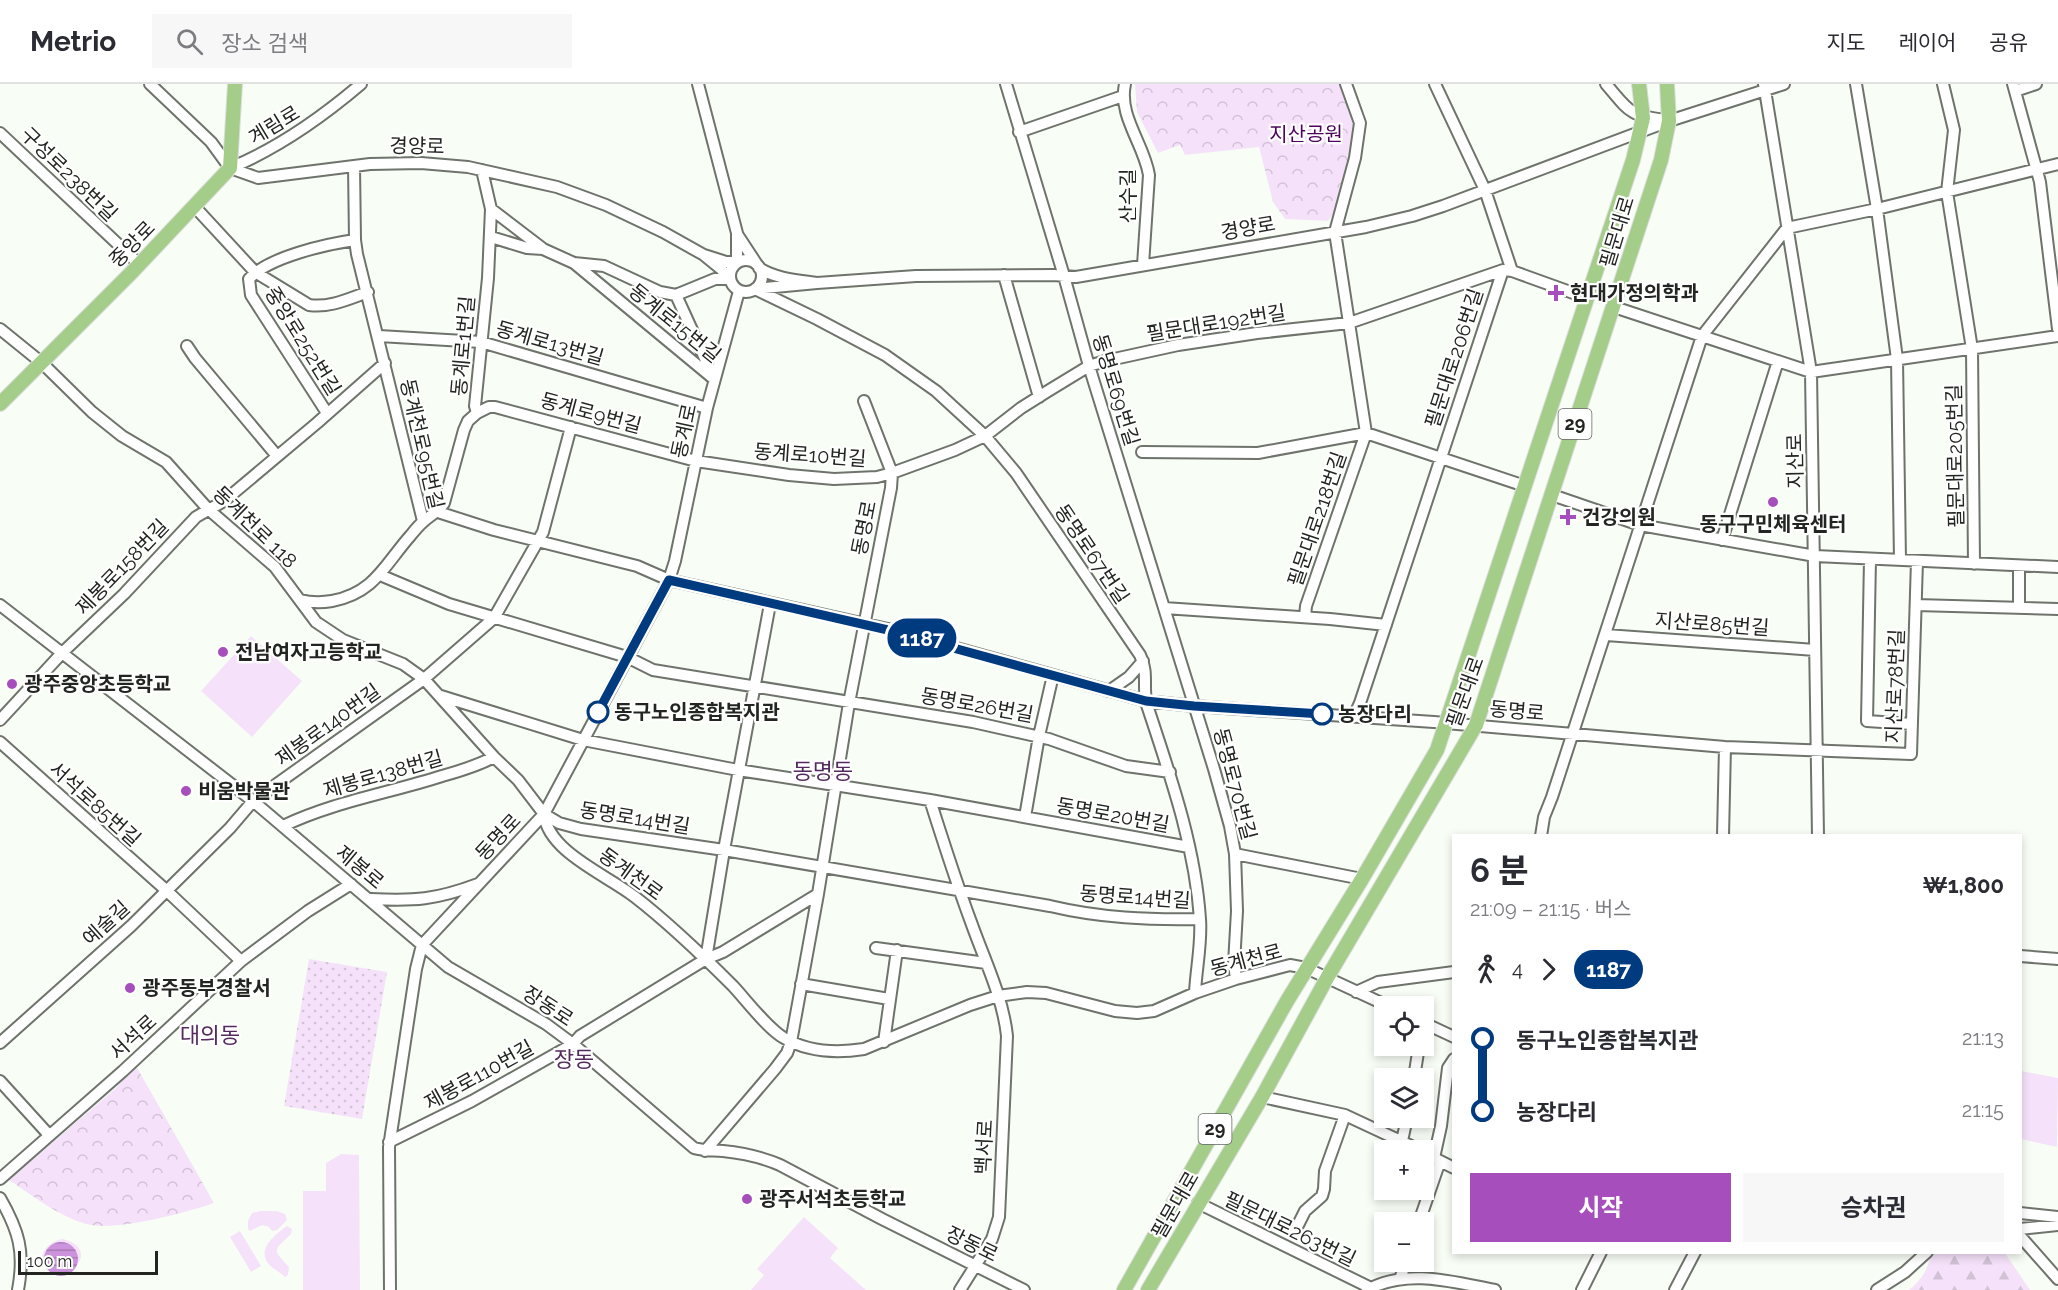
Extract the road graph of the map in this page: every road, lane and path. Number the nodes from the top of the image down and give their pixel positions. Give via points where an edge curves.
1 (150, 84) edge
2 (236, 84) edge
3 (698, 84) edge
4 (1006, 84) edge
5 (1125, 84) edge
6 (1346, 84) edge
7 (1436, 84) edge
8 (1606, 84) edge
9 (1639, 84) edge
10 (1667, 84) edge
11 (1784, 84) edge
12 (1856, 84) edge
13 (1944, 84) edge
14 (2036, 84) edge
15 (358, 85) edge
16 (1764, 87) edge
17 (2014, 87) edge
18 (1122, 96) junction
19 (1669, 121) junction
20 (1642, 124) junction
21 (1019, 132) junction
22 (0, 133) edge
23 (2058, 164) edge
24 (354, 166) junction
25 (230, 168) junction
26 (2037, 169) junction
27 (482, 170) junction
28 (1485, 190) junction
29 (1947, 192) junction
30 (194, 206) junction
31 (491, 209) junction
32 (1876, 209) junction
33 (1787, 228) junction
34 (1335, 232) junction
35 (737, 233) junction
36 (491, 237) junction
37 (355, 240) junction
38 (543, 249) junction
39 (704, 255) junction
40 (737, 262) junction
41 (574, 263) junction
42 (139, 264) junction
43 (1143, 265) junction
44 (759, 267) junction
45 (1507, 271) junction
46 (255, 272) junction
47 (1004, 275) junction
48 (1064, 276) junction
49 (729, 279) junction
50 (817, 283) junction
51 (755, 290) junction
52 (739, 291) junction
53 (368, 292) junction
54 (676, 295) junction
55 (1587, 298) junction
56 (1614, 307) junction
57 (1349, 323) junction
58 (0, 329) edge
59 (2058, 329) edge
60 (379, 336) junction
61 (1702, 336) junction
62 (2058, 336) edge
63 (481, 342) junction
64 (187, 346) dead end
65 (1972, 349) junction
66 (1897, 359) junction
67 (1778, 361) junction
68 (42, 363) junction
69 (385, 363) junction
70 (1089, 366) junction
71 (1811, 372) junction
72 (714, 379) junction
73 (1043, 394) junction
74 (864, 401) dead end
75 (0, 404) edge
76 (707, 408) junction
77 (327, 413) junction
78 (477, 413) junction
79 (571, 427) junction
80 (1366, 433) junction
81 (985, 436) junction
82 (1142, 453) dead end
83 (277, 456) junction
84 (1440, 458) junction
85 (696, 460) junction
86 (892, 473) junction
87 (1525, 486) junction
88 (1552, 495) junction
89 (208, 509) junction
90 (438, 512) junction
91 (423, 521) junction
92 (1640, 525) junction
93 (1722, 540) junction
94 (539, 541) junction
95 (1815, 556) junction
96 (1870, 559) junction
97 (1899, 560) junction
98 (1917, 561) junction
99 (1974, 564) junction
100 (2019, 566) junction
101 (2058, 567) edge
102 (380, 576) junction
103 (669, 580) junction
104 (300, 600) junction
105 (0, 604) edge
106 (770, 604) junction
107 (1916, 605) junction
108 (1164, 608) junction
109 (2019, 608) junction
110 (2058, 609) edge
111 (1305, 617) junction
112 (494, 618) junction
113 (863, 625) junction
114 (1386, 625) junction
115 (1606, 635) junction
116 (1815, 650) junction
117 (62, 653) junction
118 (627, 657) junction
119 (1143, 661) junction
120 (1053, 675) junction
121 (424, 679) junction
122 (754, 687) junction
123 (1109, 691) junction
124 (441, 696) junction
125 (1146, 701) junction
126 (849, 703) junction
127 (1194, 706) junction
128 (1354, 716) junction
129 (0, 720) edge
130 (1445, 723) junction
131 (1912, 724) junction
132 (1476, 725) junction
133 (1572, 734) junction
134 (1039, 736) junction
135 (583, 740) junction
136 (0, 742) edge
137 (1725, 747) junction
138 (1818, 752) junction
139 (494, 758) junction
140 (738, 770) junction
141 (1170, 772) junction
142 (836, 786) junction
143 (930, 800) junction
144 (253, 801) junction
145 (544, 814) junction
146 (1025, 818) junction
147 (283, 826) junction
148 (1540, 834) edge
149 (1723, 834) edge
150 (1818, 834) edge
151 (1190, 847) junction
152 (724, 850) junction
153 (1235, 854) junction
154 (823, 866) junction
155 (1362, 879) junction
156 (481, 882) junction
157 (351, 884) junction
158 (167, 891) junction
159 (960, 892) junction
160 (818, 894) junction
161 (370, 899) junction
162 (1200, 919) junction
163 (422, 945) junction
164 (876, 948) dead end
165 (897, 951) junction
166 (2022, 956) edge
167 (706, 959) junction
168 (2058, 959) edge
169 (242, 961) junction
170 (986, 963) junction
171 (1306, 968) junction
172 (1452, 972) edge
173 (1327, 978) junction
174 (1236, 980) junction
175 (801, 984) junction
176 (1356, 992) junction
177 (1195, 993) junction
178 (998, 996) junction
179 (890, 999) junction
180 (1374, 1000) edge
181 (1434, 1028) edge
182 (1452, 1036) edge
183 (791, 1042) junction
184 (884, 1042) junction
185 (0, 1043) edge
186 (573, 1044) junction
187 (1452, 1062) edge
188 (0, 1081) edge
189 (1262, 1096) junction
190 (1345, 1115) junction
191 (49, 1135) junction
192 (1400, 1140) edge
193 (389, 1142) junction
194 (1434, 1143) edge
195 (705, 1151) junction
196 (1434, 1158) edge
197 (1452, 1167) edge
198 (0, 1179) edge
199 (0, 1198) edge
200 (1198, 1203) junction
201 (3, 1211) edge
202 (2022, 1213) edge
203 (2058, 1217) edge
204 (1298, 1225) dead end
205 (2058, 1225) edge
206 (2022, 1229) edge
207 (2022, 1238) edge
208 (1600, 1254) edge
209 (1694, 1254) edge
210 (1925, 1254) edge
211 (974, 1265) junction
212 (1402, 1272) edge
213 (1400, 1279) junction
214 (2058, 1279) edge
215 (1369, 1289) edge
216 (18, 1290) edge
217 (390, 1290) edge
218 (960, 1290) edge
219 (1024, 1290) edge
220 (1124, 1290) edge
221 (1148, 1290) edge
222 (1495, 1290) edge
223 (1582, 1290) edge
224 (1675, 1290) edge
225 (1877, 1290) edge

1 - 25 street via 211,142
2 - 25 main road
3 - 35 street
4 - 21 street, 동명로69번길
5 - 18 street
6 - 34 street via 1360,123
7 - 28 street
8 - 20 street
9 - 20 main road, 필문대로 / 29
10 - 19 main road, 필문대로 / 29
11 - 16 street, 경양로
12 - 32 street
13 - 29 street, 필문대로205번길 via 1954,130
14 - 17 street
15 - 25 street, 계림로 via 291,137
16 - 19 street, 경양로
16 - 33 street, 지산로
17 - 26 street
18 - 21 street
18 - 43 street, 산수길 via 1149,175
19 - 20 street, 경양로
19 - 56 main road, 필문대로 / 29 via 1661,160
20 - 28 street, 경양로
20 - 55 main road, 필문대로 / 29
21 - 48 street, 동명로69번길
22 - 42 street, 구성로238번길
23 - 26 street
24 - 25 street, 경양로 via 258,178
24 - 27 street, 경양로 via 421,163
24 - 37 street, 동계천로95번길
25 - 30 main road, 중앙로
26 - 29 street
26 - 59 street
27 - 31 street, 동계로1번길
27 - 39 street, 경양로 via 557,187 606,205
28 - 34 street, 경양로 via 1412,216
28 - 45 street
29 - 32 street
29 - 65 street, 필문대로205번길
30 - 42 main road, 중앙로
30 - 46 street, 중앙로252번길
31 - 36 street, 동계로1번길
31 - 38 street
32 - 33 street
32 - 66 street
33 - 61 street
33 - 71 street, 지산로
34 - 43 street, 경양로
34 - 57 street
35 - 40 street
35 - 44 street
36 - 38 street, 동계로15번길
36 - 63 street, 동계로1번길
37 - 46 street via 313,248
37 - 53 street, 동계천로95번길
38 - 41 street, 동계로15번길
39 - 40 street, 경양로
39 - 49 street
40 - 44 street, 경양로 via 746,260
40 - 49 street
41 - 54 street, 동계로15번길 via 604,266 660,292
41 - 72 street, 동계로15번길
42 - 68 main road, 중앙로
43 - 48 street, 경양로
44 - 50 street, 경양로 via 774,276
44 - 51 street via 761,282
45 - 55 street
45 - 57 street, 필문대로192번길
45 - 84 street, 필문대로206번길
46 - 53 street via 318,307
46 - 77 street, 중앙로252번길 via 249,279 251,295
47 - 48 street, 경양로
47 - 50 street, 경양로
47 - 73 street
48 - 70 street, 동명로69번길
49 - 52 street
49 - 54 street via 715,279
50 - 51 street, 경양로
51 - 52 street, 경양로
51 - 81 street, 동명로67번길 via 885,355 936,391
52 - 72 street, 동계로
53 - 60 street, 동계천로95번길
54 - 72 street, 동계로15번길
55 - 87 main road, 필문대로 / 29
56 - 61 street
56 - 88 main road, 필문대로 / 29
57 - 70 street, 필문대로192번길 via 1178,345
57 - 80 street
58 - 68 street
60 - 63 street, 동계로13번길
60 - 69 street, 동계천로95번길
61 - 67 street
61 - 92 street
62 - 65 street
63 - 76 street, 동계로13번길
63 - 78 street, 동계로1번길
64 - 83 street
65 - 66 street
65 - 99 street, 필문대로205번길
66 - 71 street
66 - 97 street
67 - 71 street
67 - 93 street
68 - 75 main road, 중앙로
68 - 89 street, 동계천로 118 via 122,436 166,462
69 - 77 street, 제봉로158번길
69 - 91 street, 동계천로95번길
70 - 73 street, 필문대로192번길
70 - 108 street, 동명로69번길
71 - 95 street, 지산로
72 - 76 street, 동계로
73 - 81 street
74 - 86 street
76 - 85 street, 동계로
77 - 83 street, 제봉로158번길
78 - 79 street, 동계로9번길 via 495,407
78 - 90 street, 동계로1번길 via 464,430 448,491
79 - 85 street, 동계로9번길
79 - 94 street
80 - 82 street, 필문대로206번길 via 1258,453
80 - 84 street, 필문대로206번길
80 - 111 street, 필문대로218번길
81 - 86 street, 동계로10번길
81 - 119 street, 동명로67번길 via 1016,473
83 - 89 street, 제봉로158번길 via 224,501
84 - 87 street, 필문대로206번길
84 - 114 street
85 - 86 street, 동계로10번길 via 834,479
85 - 103 street, 동계로
86 - 113 street, 동명로
87 - 130 main road, 필문대로 / 29
88 - 92 street
88 - 132 main road, 필문대로 / 29
89 - 104 street, 동계천로 118 via 275,567
89 - 117 street, 제봉로158번길
90 - 91 street
90 - 94 street
91 - 102 street, 동계천로95번길
92 - 93 street
92 - 115 street
93 - 95 street
94 - 103 street via 637,566
94 - 112 street, 제봉로140번길
95 - 96 street
95 - 116 street, 지산로
96 - 97 street
96 - 131 street via 1867,721
97 - 98 street
98 - 99 street
98 - 107 street, 지산로78번길
99 - 100 street
100 - 101 street
100 - 109 street
102 - 104 street, 동계천로95번길 via 346,598 313,604
102 - 112 street, 동명로26번길
103 - 106 street, 동명로
103 - 118 street, 동명로
104 - 121 street, 동계천로 118 via 316,622 334,635 403,664
105 - 117 street, 제봉로
106 - 113 street, 동명로
106 - 122 street
107 - 109 street
107 - 131 street, 지산로78번길
108 - 111 street, 필문대로218번길
108 - 127 street, 동명로69번길
109 - 110 street
111 - 114 street, 필문대로218번길
112 - 118 street, 동명로26번길
112 - 121 street, 제봉로140번길
113 - 120 street, 동명로
113 - 126 street
114 - 128 street
115 - 116 street, 지산로85번길
115 - 133 street
116 - 138 street, 지산로
117 - 129 street, 제봉로158번길
117 - 144 street, 제봉로
118 - 122 street, 동명로26번길 via 653,670
118 - 135 street, 동명로
119 - 123 street
119 - 125 street, 동명로67번길
120 - 123 street, 동명로
120 - 134 street, 동명로26번길
121 - 124 street, 동계천로 118
121 - 144 street, 제봉로140번길
122 - 126 street, 동명로26번길
122 - 140 street
123 - 125 street, 동명로
124 - 135 street
124 - 139 street, 동계천로 118
125 - 127 street, 동명로
125 - 141 street
126 - 134 street, 동명로26번길
126 - 142 street
127 - 128 street, 동명로
127 - 153 street, 동명로70번길
128 - 130 street, 동명로
130 - 132 street, 동명로
130 - 155 main road, 필문대로 / 29 via 1437,750
131 - 138 street, 지산로78번길 via 1911,754
132 - 133 street, 동명로
132 - 173 main road, 필문대로 / 29
133 - 137 street, 동명로
133 - 148 street
134 - 141 street via 1126,766
134 - 146 street, 동명로20번길
135 - 140 street, 동명로20번길
135 - 145 street, 동명로
136 - 158 street, 서석로85번길
137 - 138 street, 동명로
137 - 149 street
138 - 150 street, 지산로
139 - 145 street, 동계천로 118 via 518,780
139 - 147 street, 제봉로138번길 via 312,813
140 - 142 street, 동명로20번길
140 - 152 street
141 - 151 street, 동명로20번길
142 - 143 street, 동명로20번길
142 - 154 street
143 - 146 street, 동명로20번길
143 - 159 street
144 - 147 street, 제봉로
144 - 158 street
145 - 152 street, 동명로14번길 via 567,826
145 - 156 street, 동명로
145 - 167 street, 동계천로 via 546,827 557,841 636,897
146 - 151 street, 동명로20번길
147 - 157 street, 제봉로
151 - 162 street, 동명로14번길
152 - 154 street, 동명로14번길
152 - 167 street
153 - 155 street
153 - 174 street, 동명로70번길
154 - 159 street, 동명로14번길
154 - 160 street
155 - 171 main road, 필문대로 / 29
156 - 161 street via 424,900
156 - 163 street, 동명로
157 - 161 street, 제봉로
157 - 169 street, 서석로 via 323,900
158 - 169 street, 서석로85번길
158 - 185 street, 예술길
159 - 162 street, 동명로14번길 via 1097,916
159 - 170 street
160 - 167 street
160 - 175 street
161 - 163 street, 제봉로
162 - 177 street, 동계천로
163 - 186 street, 장동로 via 448,967
163 - 193 street
164 - 165 street
165 - 170 street
165 - 179 street
166 - 168 street
167 - 183 street, 동계천로 via 778,1034
167 - 186 street, 제봉로110번길
169 - 191 street, 서석로
170 - 178 street
171 - 173 street
171 - 174 street, 동계천로 via 1282,966
171 - 220 main road, 필문대로 / 29
172 - 176 street via 1378,982
173 - 176 street
173 - 189 main road, 필문대로 / 29
174 - 177 street, 동계천로
175 - 179 street
175 - 183 street
176 - 180 street
177 - 178 street, 동계천로 via 1154,1011 1137,1012 1115,1011 1046,993
178 - 184 street, 동계천로
178 - 211 street, 백서로 via 1007,1036 999,1217 992,1239
179 - 184 street
181 - 182 street
183 - 184 street, 동계천로 via 849,1052
183 - 195 street via 775,1069
186 - 193 street, 제봉로110번길
186 - 195 street, 장동로 via 694,1148
187 - 194 street via 1441,1126
188 - 191 street
189 - 190 street
189 - 200 main road, 필문대로 / 29
190 - 192 street
190 - 204 street via 1325,1171 1322,1196 1305,1211
191 - 198 street, 서석로
193 - 217 street
195 - 211 street, 장동로 via 766,1159
196 - 197 street
199 - 201 street
200 - 215 street, 필문대로263번길
200 - 221 main road, 필문대로 / 29
201 - 216 street via 15,1227 21,1255
202 - 203 street
205 - 206 street
207 - 214 street
208 - 223 street
209 - 224 street
210 - 225 street
211 - 218 street, 백서로
211 - 219 street, 장동로
212 - 213 street
213 - 215 street, 필문대로263번길
213 - 222 street, 필문대로263번길 via 1439,1280

